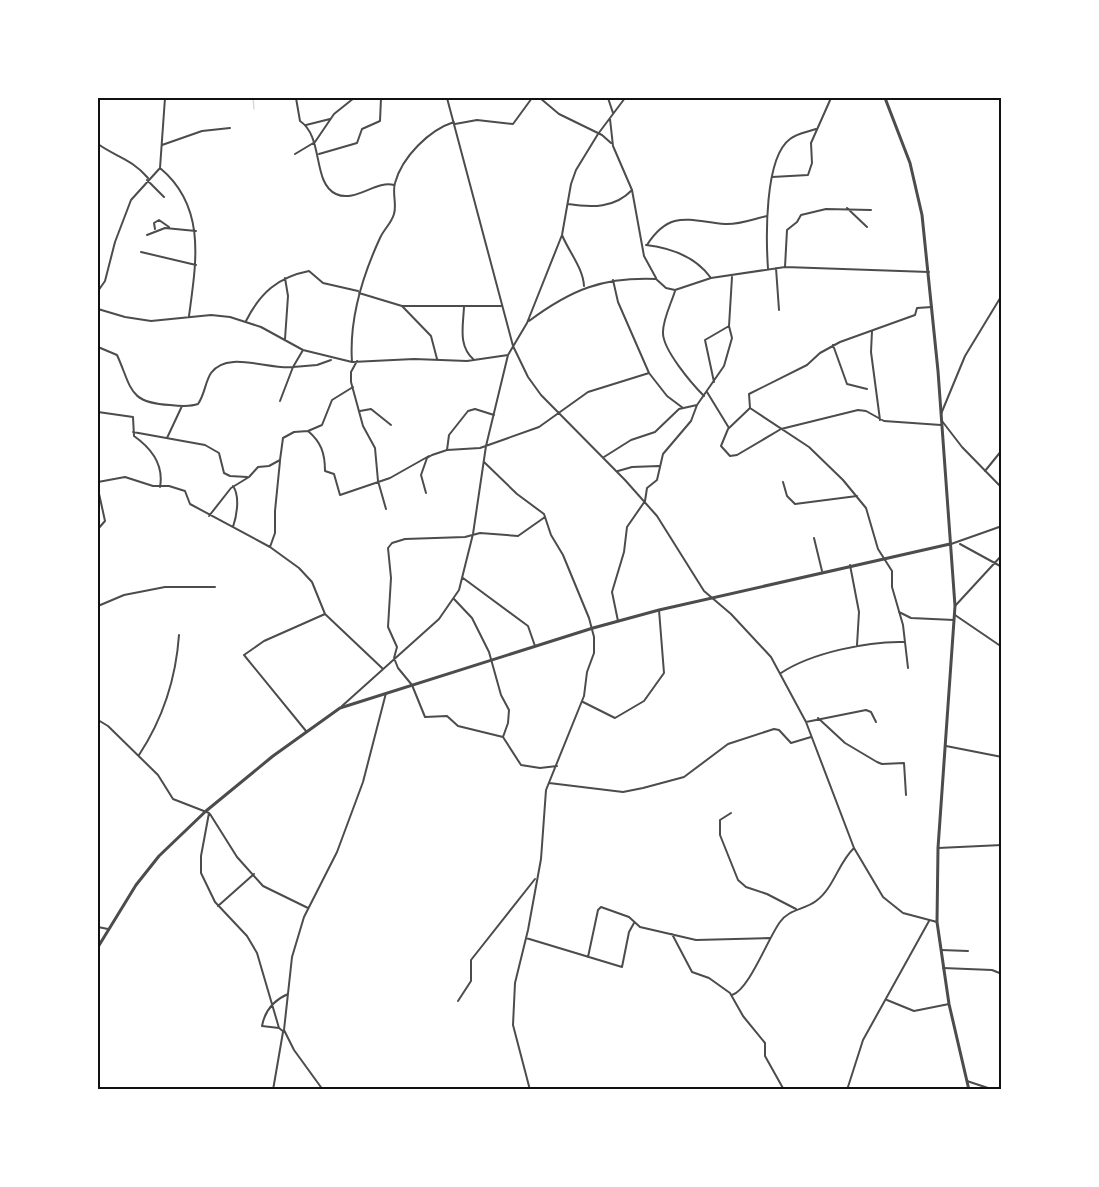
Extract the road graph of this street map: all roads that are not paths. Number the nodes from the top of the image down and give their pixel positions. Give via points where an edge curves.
1 (165, 98) edge
2 (296, 98) edge
3 (354, 98) edge
4 (381, 98) edge
5 (447, 98) edge
6 (540, 98) edge
7 (608, 98) edge
8 (625, 98) edge
9 (831, 98) edge
10 (885, 98) edge
11 (614, 113) junction
12 (330, 119) junction
13 (610, 119) junction
14 (454, 123) junction
15 (306, 125) junction
16 (230, 128) dead end
17 (816, 129) junction
18 (598, 134) junction
19 (315, 142) junction
20 (98, 144) edge
21 (162, 145) junction
22 (613, 146) junction
23 (295, 154) dead end
24 (318, 155) junction
25 (160, 168) junction
26 (772, 177) junction
27 (147, 179) junction
28 (394, 185) junction
29 (632, 190) junction
30 (164, 197) dead end
31 (568, 204) junction
32 (846, 208) junction
33 (871, 210) dead end
34 (767, 216) junction
35 (169, 227) junction
36 (867, 227) dead end
37 (156, 230) junction
38 (196, 231) junction
39 (562, 235) junction
40 (147, 236) dead end
41 (642, 245) junction
42 (647, 245) junction
43 (141, 252) dead end
44 (196, 265) junction
45 (785, 267) junction
46 (776, 268) junction
47 (768, 269) junction
48 (929, 272) junction
49 (732, 277) junction
50 (285, 278) junction
51 (711, 278) junction
52 (656, 279) junction
53 (613, 280) junction
54 (584, 287) junction
55 (675, 290) junction
56 (98, 291) edge
57 (359, 292) junction
58 (1002, 295) edge
59 (402, 306) junction
60 (502, 306) junction
61 (464, 307) junction
62 (932, 307) junction
63 (98, 309) edge
64 (779, 310) dead end
65 (189, 316) junction
66 (246, 321) junction
67 (527, 322) junction
68 (729, 326) junction
69 (872, 330) junction
70 (285, 339) junction
71 (833, 345) junction
72 (513, 346) junction
73 (98, 347) edge
74 (303, 350) junction
75 (508, 355) junction
76 (334, 359) junction
77 (437, 359) junction
78 (474, 360) junction
79 (357, 361) junction
80 (352, 362) junction
81 (293, 367) junction
82 (650, 373) junction
83 (714, 382) junction
84 (353, 387) junction
85 (867, 389) dead end
86 (707, 392) junction
87 (704, 396) junction
88 (280, 401) dead end
89 (697, 405) junction
90 (182, 406) junction
91 (683, 408) junction
92 (750, 408) junction
93 (360, 411) junction
94 (98, 412) edge
95 (558, 412) junction
96 (941, 414) junction
97 (494, 415) junction
98 (880, 420) junction
99 (941, 422) junction
100 (391, 425) dead end
101 (729, 428) junction
102 (781, 429) junction
103 (308, 431) junction
104 (133, 432) junction
105 (167, 438) junction
106 (486, 446) junction
107 (447, 450) junction
108 (1002, 450) edge
109 (432, 455) junction
110 (604, 457) junction
111 (280, 460) junction
112 (484, 462) junction
113 (659, 466) junction
114 (617, 471) junction
115 (985, 471) junction
116 (249, 477) junction
117 (378, 481) junction
118 (98, 482) edge
119 (783, 482) dead end
120 (233, 486) junction
121 (160, 487) junction
122 (1002, 488) edge
123 (98, 489) edge
124 (426, 493) dead end
125 (857, 496) junction
126 (645, 501) junction
127 (386, 509) dead end
128 (209, 516) junction
129 (545, 517) junction
130 (1002, 526) edge
131 (232, 528) junction
132 (98, 529) edge
133 (473, 534) junction
134 (814, 538) dead end
135 (959, 543) junction
136 (950, 544) junction
137 (270, 547) junction
138 (1002, 555) edge
139 (882, 558) junction
140 (995, 563) junction
141 (850, 565) junction
142 (1002, 567) edge
143 (822, 571) junction
144 (463, 578) junction
145 (215, 587) dead end
146 (711, 597) junction
147 (454, 599) junction
148 (98, 606) edge
149 (955, 606) junction
150 (659, 610) junction
151 (898, 611) junction
152 (325, 614) junction
153 (955, 615) junction
154 (954, 620) junction
155 (618, 621) junction
156 (593, 628) junction
157 (179, 635) dead end
158 (904, 642) junction
159 (857, 645) junction
160 (535, 646) junction
161 (1002, 647) edge
162 (394, 658) junction
163 (491, 660) junction
164 (382, 668) junction
165 (908, 668) dead end
166 (781, 673) junction
167 (412, 685) junction
168 (386, 693) junction
169 (582, 702) junction
170 (340, 708) junction
171 (818, 718) junction
172 (98, 720) edge
173 (806, 722) junction
174 (876, 722) dead end
175 (306, 731) junction
176 (503, 737) junction
177 (811, 737) junction
178 (946, 746) junction
179 (139, 755) junction
180 (1002, 756) edge
181 (557, 766) junction
182 (549, 783) junction
183 (906, 795) dead end
184 (207, 812) junction
185 (731, 813) dead end
186 (1002, 845) edge
187 (854, 848) junction
188 (938, 848) junction
189 (254, 874) junction
190 (536, 879) junction
191 (218, 906) junction
192 (308, 908) junction
193 (796, 909) junction
194 (929, 921) junction
195 (937, 922) junction
196 (634, 923) junction
197 (98, 927) edge
198 (108, 929) junction
199 (672, 934) junction
200 (526, 938) junction
201 (770, 938) junction
202 (98, 947) edge
203 (941, 950) junction
204 (968, 951) dead end
205 (588, 957) junction
206 (943, 968) junction
207 (1002, 974) edge
208 (288, 994) junction
209 (732, 995) junction
210 (886, 999) junction
211 (458, 1001) dead end
212 (949, 1004) junction
213 (272, 1005) junction
214 (279, 1028) junction
215 (284, 1031) junction
216 (967, 1081) junction
217 (273, 1089) edge
218 (323, 1089) edge
219 (530, 1089) edge
220 (784, 1089) edge
221 (847, 1089) edge
222 (969, 1089) edge
223 (994, 1089) edge

1 - 21 street
2 - 15 street via 300,121
3 - 12 street
4 - 24 street via 380,121 362,129 357,143
5 - 14 street
6 - 14 street via 532,98 513,124 477,120
6 - 18 street via 559,114
7 - 11 street
8 - 11 street
9 - 17 street
10 - 48 street via 916,184
11 - 13 street
12 - 15 street
12 - 19 street
13 - 18 street
13 - 22 street
14 - 28 street via 438,128 418,146
14 - 60 street
15 - 19 street
16 - 21 street via 202,130
17 - 26 street via 788,140 774,163
17 - 26 street via 808,175
18 - 22 street
18 - 31 street via 576,170
19 - 23 street
19 - 24 street
20 - 27 street via 131,161
21 - 25 street
22 - 29 street
24 - 28 street via 324,181 334,193 358,194 387,183
25 - 27 street
25 - 38 street via 185,197
26 - 34 street
27 - 30 street
27 - 56 street via 128,205
28 - 57 street via 394,214 380,237
29 - 31 street via 614,203 601,206
29 - 41 street
31 - 39 street
32 - 33 street
32 - 36 street
32 - 45 street via 801,215 788,230
34 - 42 street via 732,223 677,218
34 - 47 street
35 - 37 street
35 - 37 street via 159,220 154,223
35 - 38 street
37 - 40 street
38 - 44 street
39 - 54 street via 583,274
39 - 67 street
41 - 42 street
41 - 52 street via 645,261
42 - 51 street via 681,254
43 - 44 street
44 - 65 street
45 - 46 street
45 - 48 street
46 - 47 street
46 - 64 street
47 - 49 street
48 - 62 street
49 - 51 street
49 - 68 street
50 - 57 street via 309,271 323,283
50 - 66 street via 261,296
50 - 70 street
51 - 55 street
52 - 53 street
52 - 55 street
53 - 54 street
53 - 82 street via 618,302
54 - 67 street
55 - 87 street via 663,337
57 - 59 street
57 - 80 street via 351,340
58 - 96 street via 965,356
59 - 61 street
59 - 77 street via 431,336
60 - 61 street
60 - 72 street
61 - 78 street via 463,344
62 - 69 street via 917,308 915,315
62 - 96 street
63 - 65 street via 136,320 164,321
65 - 66 street
66 - 70 street
67 - 72 street
68 - 83 street via 731,345
68 - 83 street via 705,340
69 - 71 street
69 - 98 street
70 - 74 street
71 - 85 street via 847,384
71 - 92 street via 807,365 749,394
72 - 75 street
72 - 95 street via 528,377
73 - 90 street via 117,355 129,387 139,399
74 - 76 street
74 - 81 street
75 - 78 street
75 - 97 street
76 - 80 street
76 - 81 street
77 - 78 street
77 - 79 street
79 - 80 street
79 - 84 street via 351,372
81 - 88 street
81 - 90 street via 223,363 210,374 198,404
82 - 91 street via 667,396
82 - 95 street via 588,392
83 - 86 street
84 - 93 street
84 - 103 street via 332,400 322,425
86 - 87 street
86 - 101 street
87 - 89 street
89 - 91 street
89 - 113 street via 694,417 663,454
90 - 105 street
91 - 110 street via 655,432 631,440
92 - 101 street
92 - 102 street
93 - 100 street via 371,409
93 - 117 street via 375,448
94 - 104 street via 131,416
95 - 106 street via 539,427
95 - 110 street
96 - 99 street
97 - 106 street
97 - 107 street via 475,409 468,411 449,435
98 - 99 street
98 - 102 street via 858,410
99 - 115 street
99 - 136 street
101 - 102 street via 721,446 733,456
102 - 125 street via 809,447
103 - 111 street via 283,438
103 - 117 street via 323,448 326,471 334,474 338,494
104 - 105 street
104 - 121 street via 148,447 161,471
105 - 116 street via 211,448 219,453 224,473
106 - 107 street
106 - 112 street
107 - 109 street
108 - 115 street
109 - 117 street
109 - 124 street via 421,475
110 - 114 street
111 - 116 street via 258,467
111 - 137 street via 275,533
112 - 129 street
112 - 133 street
113 - 114 street
113 - 126 street via 658,478 647,488
114 - 126 street
115 - 122 street
116 - 120 street
117 - 127 street
118 - 121 street via 125,477
119 - 125 street via 787,496 795,504
120 - 128 street
120 - 131 street via 237,502
121 - 128 street via 185,491 190,504
123 - 132 street via 105,522
125 - 139 street via 870,517
126 - 146 street via 676,543 698,584
126 - 155 street via 627,527 624,552 612,585
128 - 131 street
129 - 133 street via 521,535
129 - 156 street
130 - 135 street
131 - 137 street
133 - 144 street
133 - 162 street via 399,540 389,545 388,623 397,650
134 - 143 street
135 - 136 street
135 - 140 street
136 - 139 street
136 - 149 street
137 - 152 street via 310,579
138 - 140 street
139 - 141 street
139 - 151 street via 892,571
140 - 142 street
140 - 149 street
141 - 143 street
141 - 159 street via 859,612
143 - 146 street
144 - 147 street
144 - 160 street via 528,626
145 - 148 street via 165,587 121,596
146 - 150 street
146 - 166 street via 756,641
147 - 162 street via 439,619
147 - 163 street via 472,618
149 - 153 street
150 - 155 street
150 - 169 street via 665,668 648,696 615,718
151 - 154 street via 911,618
151 - 158 street
152 - 164 street
152 - 175 street via 264,641 244,655
153 - 154 street
153 - 161 street
154 - 178 street
155 - 156 street
156 - 160 street
156 - 169 street via 594,653
157 - 179 street via 166,701
158 - 159 street
158 - 165 street
159 - 166 street via 802,662
160 - 163 street
162 - 164 street
162 - 167 street
163 - 167 street
163 - 176 street via 509,710
164 - 170 street
166 - 173 street
167 - 168 street
167 - 176 street via 425,717 447,716 458,726
168 - 170 street
168 - 192 street via 372,756 355,805 337,852
169 - 181 street
170 - 175 street
171 - 173 street
171 - 174 street via 866,710
171 - 183 street via 845,743 877,762 904,763
172 - 179 street
173 - 177 street
175 - 184 street
176 - 181 street via 521,765
177 - 182 street via 791,743 774,729 728,744 684,777 623,792
177 - 187 street
178 - 180 street
178 - 188 street
179 - 184 street via 173,799
181 - 182 street
182 - 190 street
184 - 189 street via 237,857
184 - 191 street via 200,864
184 - 198 street via 147,869
185 - 193 street via 718,825 735,877 746,887
186 - 188 street
187 - 193 street via 820,897
187 - 194 street via 892,907
188 - 195 street
189 - 191 street
189 - 192 street via 268,890
190 - 200 street
190 - 211 street via 471,960 471,981
191 - 213 street via 247,936 257,953
192 - 208 street via 292,957
193 - 201 street via 782,919
194 - 195 street
194 - 210 street
195 - 203 street
196 - 199 street
196 - 205 street via 622,967
196 - 205 street via 620,913 599,908
197 - 198 street
198 - 202 street
199 - 201 street via 696,940
199 - 209 street via 692,972 709,978
200 - 205 street
200 - 219 street via 515,983 513,1021
201 - 209 street via 754,971 737,994
203 - 204 street
203 - 206 street
206 - 207 street
206 - 212 street
208 - 213 street
208 - 215 street
209 - 220 street via 765,1043 765,1056
210 - 212 street via 914,1011
210 - 221 street via 859,1048
212 - 216 street
213 - 214 street
213 - 214 street via 262,1026
214 - 215 street
215 - 217 street
215 - 218 street
216 - 222 street
216 - 223 street

